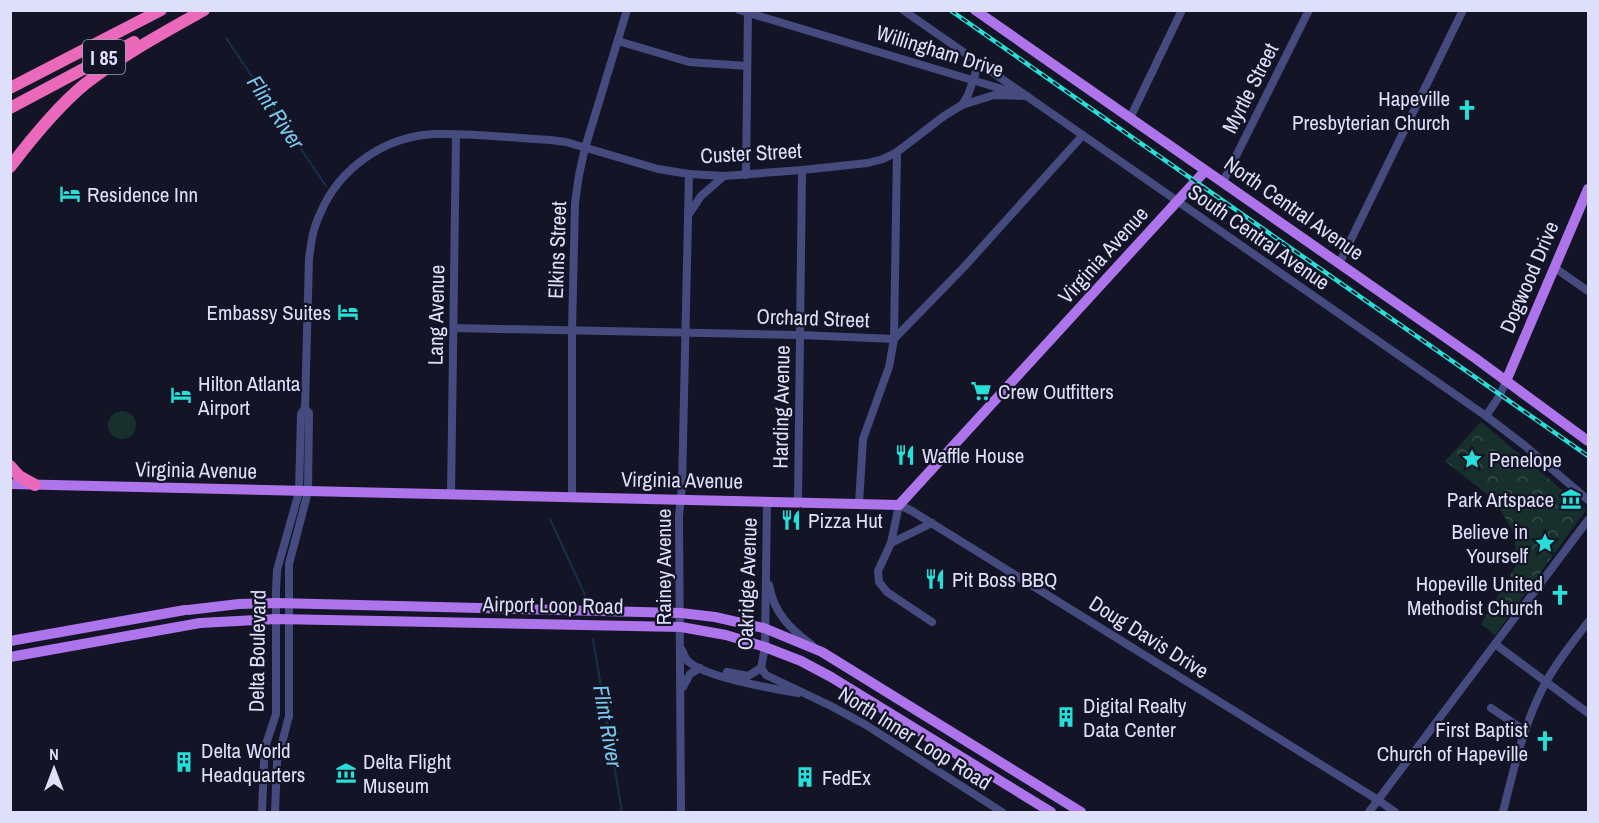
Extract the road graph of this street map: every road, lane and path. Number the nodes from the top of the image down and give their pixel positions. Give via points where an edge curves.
1 (161, 10) edge
2 (201, 10) edge
3 (627, 10) edge
4 (903, 10) edge
5 (975, 10) edge
6 (1182, 10) edge
7 (1309, 10) edge
8 (1463, 10) edge
9 (745, 11) edge
10 (618, 41) junction
11 (979, 63) junction
12 (747, 66) junction
13 (973, 80) junction
14 (10, 88) edge
15 (1027, 96) junction
16 (962, 105) junction
17 (10, 108) edge
18 (1130, 118) junction
19 (456, 135) junction
20 (1083, 135) junction
21 (585, 148) junction
22 (897, 152) junction
23 (10, 167) edge
24 (802, 170) junction
25 (1205, 171) junction
26 (689, 174) junction
27 (746, 175) junction
28 (723, 176) junction
29 (1223, 182) junction
30 (1588, 189) edge
31 (1178, 202) junction
32 (688, 214) junction
33 (1340, 264) junction
34 (1555, 268) junction
35 (1588, 291) edge
36 (454, 328) junction
37 (572, 330) junction
38 (686, 333) junction
39 (800, 335) junction
40 (894, 339) junction
41 (1506, 381) junction
42 (1486, 416) junction
43 (1588, 441) edge
44 (10, 466) edge
45 (10, 484) edge
46 (35, 485) junction
47 (304, 492) junction
48 (451, 495) junction
49 (572, 497) junction
50 (681, 499) junction
51 (1588, 500) edge
52 (767, 501) junction
53 (798, 502) junction
54 (859, 503) junction
55 (899, 505) junction
56 (1588, 520) edge
57 (932, 523) junction
58 (891, 543) junction
59 (766, 565) junction
60 (276, 603) junction
61 (289, 603) junction
62 (681, 613) junction
63 (276, 619) junction
64 (289, 619) junction
65 (932, 622) dead end
66 (1588, 622) edge
67 (681, 627) junction
68 (764, 628) junction
69 (10, 641) edge
70 (1495, 644) junction
71 (681, 645) junction
72 (765, 647) junction
73 (822, 652) junction
74 (10, 657) edge
75 (700, 668) junction
76 (761, 668) junction
77 (1546, 681) junction
78 (681, 692) junction
79 (807, 695) junction
80 (1491, 708) dead end
81 (1588, 713) edge
82 (1525, 731) junction
83 (1378, 800) junction
84 (262, 813) edge
85 (275, 813) edge
86 (681, 813) edge
87 (1002, 813) edge
88 (1051, 813) edge
89 (1081, 813) edge
90 (1369, 813) edge
91 (1395, 813) edge
92 (1503, 813) edge

1 - 14 highway, I 85
2 - 17 highway, I 85
2 - 23 highway via 131,51 84,85
3 - 10 street, Elkins Street
4 - 11 street, South Central Avenue
5 - 18 main road, North Central Avenue
6 - 18 street
7 - 29 street, Myrtle Street
8 - 33 street
9 - 12 street
9 - 13 street, Willingham Drive
10 - 12 street via 688,62
10 - 21 street, Elkins Street
11 - 13 street
11 - 15 street, South Central Avenue
12 - 27 street
13 - 15 street, Willingham Drive
13 - 16 street
15 - 16 street, Custer Street via 994,95
15 - 20 street, South Central Avenue
16 - 22 street, Custer Street
18 - 25 main road, North Central Avenue
19 - 21 street, Custer Street via 550,140
19 - 36 street, Lang Avenue
19 - 47 street, Custer Street via 413,137 375,152 343,177 320,214 309,259 306,408 302,414
20 - 31 street, South Central Avenue
20 - 40 street, Orchard Street
21 - 26 street, Custer Street
21 - 37 street, Elkins Street via 575,203
22 - 24 street, Custer Street via 868,163
22 - 40 street
24 - 27 street, Custer Street
24 - 39 street, Harding Avenue
25 - 29 main road, North Central Avenue
25 - 31 main road, Virginia Avenue
26 - 28 street, Custer Street
26 - 32 street, Rainey Avenue
27 - 28 street, Custer Street
28 - 32 street
29 - 33 main road, North Central Avenue
30 - 34 main road, Dogwood Drive
31 - 42 street, South Central Avenue
31 - 55 main road, Virginia Avenue
32 - 38 street, Rainey Avenue
33 - 41 main road, North Central Avenue
34 - 35 street
34 - 41 main road, Dogwood Drive
36 - 37 street, Orchard Street
36 - 48 street, Lang Avenue
37 - 38 street, Orchard Street
37 - 49 street, Elkins Street
38 - 39 street, Orchard Street
38 - 50 street, Rainey Avenue
39 - 40 street, Orchard Street
39 - 53 street, Harding Avenue
40 - 54 street via 889,367 863,439
41 - 42 street
41 - 43 main road, North Central Avenue
42 - 51 street, South Central Avenue
44 - 46 highway
45 - 46 main road, Virginia Avenue
46 - 47 main road, Virginia Avenue
47 - 48 main road, Virginia Avenue
47 - 60 street, Delta Boulevard via 281,554
47 - 61 street, Delta Boulevard via 289,564
48 - 49 main road, Virginia Avenue
49 - 50 main road, Virginia Avenue
50 - 52 main road, Virginia Avenue
50 - 62 street, Rainey Avenue
52 - 53 main road, Virginia Avenue
52 - 59 street, Oakridge Avenue
53 - 54 main road, Virginia Avenue
54 - 55 main road, Virginia Avenue
55 - 57 street, Doug Davis Drive
55 - 58 street
56 - 70 street
57 - 58 street
57 - 83 street, Doug Davis Drive
58 - 65 street via 878,571 879,582 887,592
59 - 68 street, Oakridge Avenue
59 - 73 street, Airport Loop Road via 771,594 780,615 795,633
60 - 61 main road, Airport Loop Road
60 - 63 street, Delta Boulevard
60 - 69 main road, Airport Loop Road via 187,610
61 - 62 main road, Airport Loop Road
61 - 64 street, Delta Boulevard
62 - 67 street, Rainey Avenue
62 - 68 main road, Airport Loop Road
63 - 64 main road, Airport Loop Road
63 - 74 main road, Airport Loop Road via 200,623
63 - 84 street, Delta Boulevard via 276,714 264,761
64 - 67 main road, Airport Loop Road
64 - 85 street, Delta Boulevard via 289,716 277,762
66 - 77 street
67 - 71 street, Rainey Avenue
67 - 72 main road, Airport Loop Road
68 - 72 street, Oakridge Avenue
68 - 73 main road, Airport Loop Road
70 - 77 street
70 - 83 street
71 - 75 street via 684,656
71 - 78 street, Rainey Avenue
72 - 76 street, Oakridge Avenue
72 - 88 main road, Airport Loop Road via 831,677
73 - 89 main road, Airport Loop Road
75 - 76 street via 748,675
75 - 78 street via 690,674
75 - 79 street, North Inner Loop Road via 759,686
76 - 79 street, North Inner Loop Road via 766,675
77 - 81 street
77 - 82 street
78 - 86 street, Rainey Avenue
79 - 87 street, North Inner Loop Road via 866,726
80 - 82 street
82 - 92 street
83 - 90 street
83 - 91 street, Doug Davis Drive

